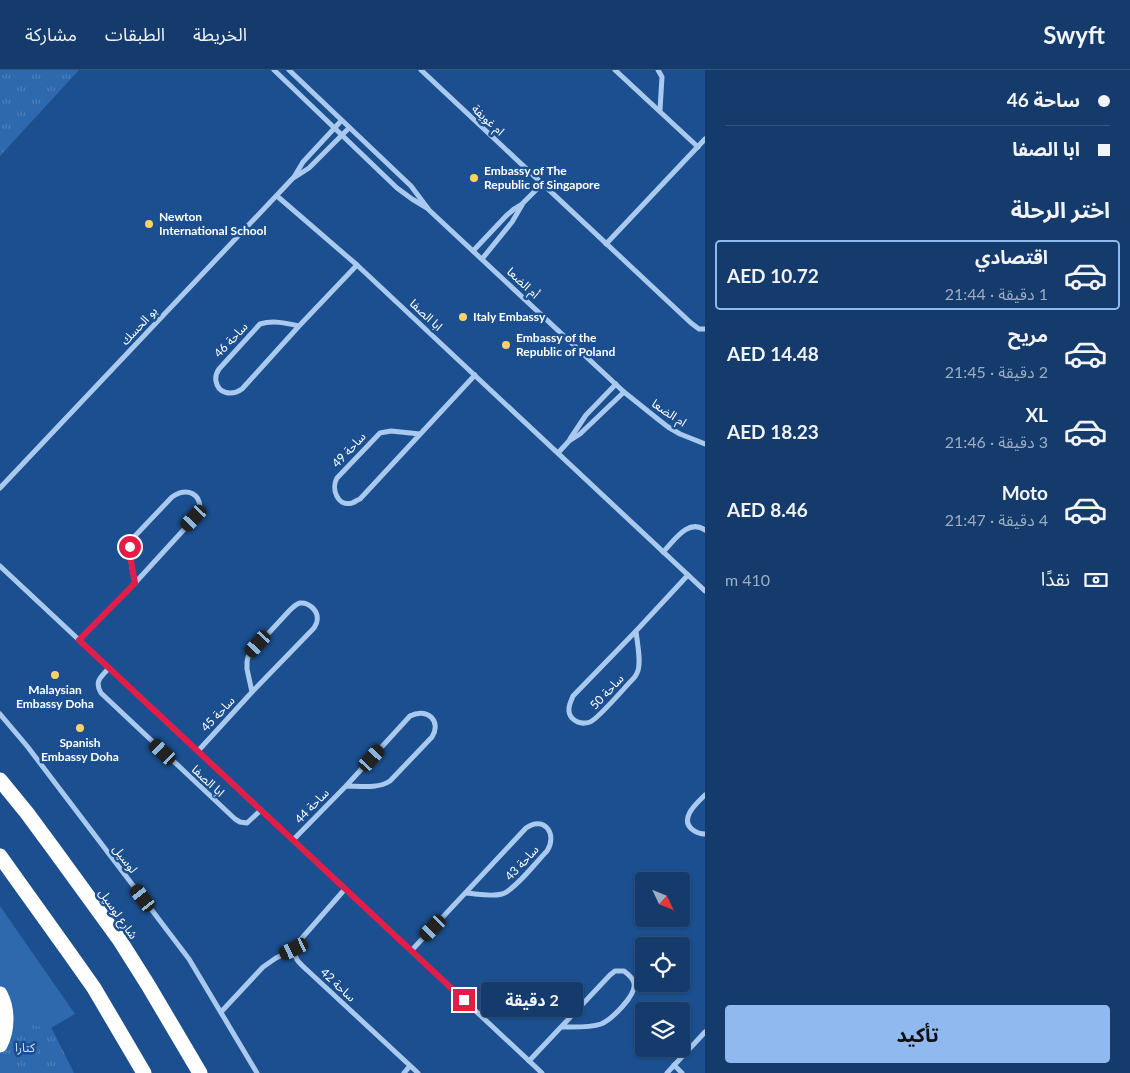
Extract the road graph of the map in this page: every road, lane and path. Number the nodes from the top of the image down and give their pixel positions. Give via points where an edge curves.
1 (274, 70) edge
2 (289, 70) edge
3 (421, 70) edge
4 (615, 70) edge
5 (658, 70) edge
6 (660, 110) junction
7 (341, 121) junction
8 (349, 128) junction
9 (334, 129) junction
10 (342, 136) junction
11 (705, 139) edge
12 (698, 147) junction
13 (294, 178) junction
14 (542, 184) junction
15 (277, 196) junction
16 (522, 204) junction
17 (429, 210) junction
18 (606, 244) junction
19 (473, 251) junction
20 (482, 259) junction
21 (357, 265) junction
22 (299, 326) junction
23 (705, 329) edge
24 (474, 375) junction
25 (616, 384) junction
26 (624, 392) junction
27 (420, 434) junction
28 (569, 441) junction
29 (705, 444) edge
30 (558, 453) junction
31 (0, 488) edge
32 (705, 530) edge
33 (663, 552) junction
34 (0, 566) edge
35 (688, 575) junction
36 (135, 583) junction
37 (705, 591) edge
38 (636, 631) junction
39 (79, 640) junction
40 (109, 668) junction
41 (252, 692) junction
42 (0, 714) edge
43 (198, 751) junction
44 (0, 780) edge
45 (346, 786) junction
46 (705, 795) edge
47 (261, 810) junction
48 (705, 834) edge
49 (293, 840) junction
50 (0, 856) edge
51 (345, 889) junction
52 (466, 893) junction
53 (294, 949) junction
54 (411, 951) junction
55 (0, 994) edge
56 (221, 1012) junction
57 (562, 1027) junction
58 (705, 1032) edge
59 (0, 1045) edge
60 (529, 1061) junction
61 (674, 1065) junction
62 (410, 1066) junction
63 (144, 1073) edge
64 (200, 1073) edge
65 (257, 1073) edge
66 (404, 1073) edge
67 (418, 1073) edge
68 (542, 1073) edge
69 (667, 1073) edge
70 (682, 1073) edge

1 - 9 street, أم الضعا
2 - 7 street, أم الضعا
3 - 14 street, ام غويفة
4 - 6 street
5 - 6 street via 662,77
6 - 12 street
7 - 8 street, أم الضعا
7 - 9 street, بو الحسك
8 - 10 street, بو الحسك
8 - 17 street, أم الضعا via 411,186
9 - 10 street, أم الضعا
9 - 13 street, بو الحسك via 303,162
10 - 13 street, بو الحسك
10 - 17 street, أم الضعا via 397,188
11 - 12 street
12 - 18 street
13 - 15 street, بو الحسك
14 - 16 street
14 - 18 street, ام غويفة
15 - 21 street, ابا الصفا
15 - 31 street, بو الحسك
16 - 19 street
16 - 20 street
17 - 19 street, أم الضعا
18 - 23 street, ام غويفة via 696,327
19 - 20 street, أم الضعا
20 - 25 street, أم الضعا
21 - 22 street, ساحة 46
21 - 24 street, ابا الصفا
22 - 22 street, ساحة 46 via 284,322 260,324 219,369 216,375 218,387 229,394 242,389
24 - 27 street, ساحة 49
24 - 30 street, ابا الصفا
25 - 26 street, أم الضعا
25 - 28 street via 586,415
26 - 28 street
26 - 29 street, ام الضعا via 668,427
27 - 27 street, ساحة 49 via 380,433 336,478 334,488 339,500 352,503 360,499
28 - 30 street
30 - 33 street, ابا الصفا
32 - 33 street via 691,526
33 - 35 street, ابا الصفا
34 - 39 street, ابا الصفا
35 - 37 street, ابا الصفا
35 - 38 street, ساحة 50
36 - 36 street via 130,555 133,538 172,497 184,492 193,494 199,502 199,513
36 - 39 street
38 - 38 street, ساحة 50 via 637,674 594,721 584,723 574,719 569,710 573,696
39 - 40 street, ابا الصفا
40 - 43 street, ابا الصفا
40 - 47 street, ابا الصفا via 99,680 101,693 235,820 247,823
41 - 41 street, ساحة 45 via 247,662 252,651 297,604 313,608 317,621 314,628
41 - 43 street, ساحة 45
42 - 56 street, لوسيل via 189,959
43 - 47 street, ابا الصفا
44 - 64 highway, شارع لوسيل via 42,832 118,939
45 - 45 street, ساحة 44 via 375,786 390,781 432,737 436,729 432,718 422,712 410,716
45 - 49 street, ساحة 44
46 - 48 street via 691,810 688,823 692,829
47 - 49 street, ابا الصفا
49 - 51 street, ابا الصفا
50 - 63 highway via 94,988
51 - 53 street
51 - 54 street, ابا الصفا
52 - 52 street, ساحة 43 via 499,895 512,888 547,851 551,832 541,824 531,824
52 - 54 street, ساحة 43
53 - 56 street via 263,968
53 - 62 street, ساحة 42 via 295,958
54 - 60 street, ابا الصفا
55 - 59 highway via 6,1007 6,1030
56 - 65 street, لوسيل
57 - 57 street via 603,1023 632,995 633,979 624,971 615,971
57 - 60 street
58 - 61 street
60 - 68 street, ابا الصفا
61 - 69 street
61 - 70 street
62 - 66 street
62 - 67 street, ساحة 42

